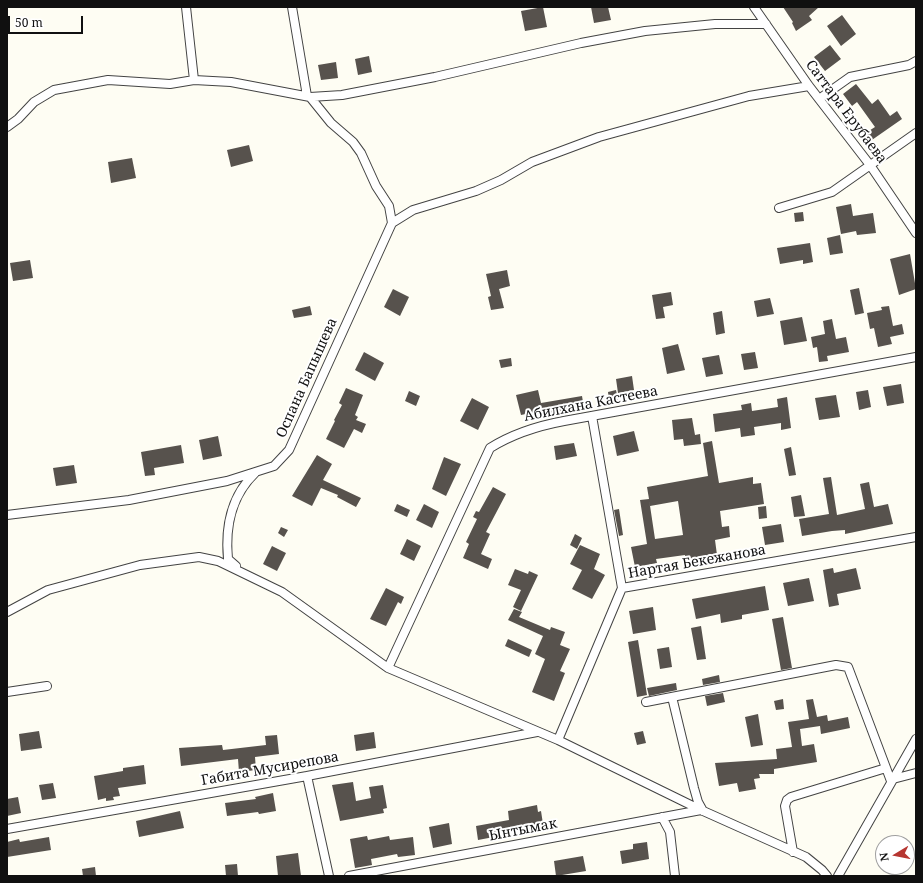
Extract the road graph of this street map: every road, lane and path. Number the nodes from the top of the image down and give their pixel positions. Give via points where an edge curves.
1 (186, 7) edge
2 (292, 7) edge
3 (754, 7) edge
4 (766, 24) junction
5 (916, 61) edge
6 (194, 80) junction
7 (809, 86) junction
8 (309, 96) junction
9 (818, 99) junction
10 (7, 127) edge
11 (916, 133) edge
12 (870, 165) junction
13 (779, 208) dead end
14 (392, 223) junction
15 (916, 233) edge
16 (916, 357) edge
17 (592, 416) junction
18 (255, 473) junction
19 (7, 515) edge
20 (916, 537) edge
21 (240, 570) junction
22 (622, 588) junction
23 (7, 612) edge
24 (388, 668) junction
25 (47, 686) dead end
26 (7, 692) edge
27 (672, 697) junction
28 (646, 702) dead end
29 (538, 732) junction
30 (916, 739) edge
31 (558, 740) junction
32 (886, 768) junction
33 (916, 773) edge
34 (308, 776) junction
35 (892, 780) junction
36 (702, 811) junction
37 (662, 817) junction
38 (7, 829) edge
39 (793, 852) junction
40 (329, 876) edge
41 (349, 876) edge
42 (675, 876) edge
43 (826, 876) edge
44 (838, 876) edge

1 - 6 street
2 - 8 street
3 - 4 street, Саттара Ерубаева
4 - 7 street, Саттара Ерубаева
4 - 8 street via 715,24 646,31 581,42 435,77 342,95
5 - 9 street via 909,65 850,77
6 - 8 street via 231,82
6 - 10 street via 170,84 108,80 54,90 34,102
7 - 9 street, Саттара Ерубаева
7 - 14 street via 749,96 599,137 532,162 476,191 413,210
8 - 14 street via 361,153 376,186 389,206
9 - 12 street, Саттара Ерубаева
11 - 12 street
12 - 13 street via 832,192
12 - 15 street, Саттара Ерубаева
14 - 18 street, Оспана Бапышева via 289,450 274,466
16 - 17 street, Абилхана Кастеева
17 - 22 street
17 - 24 street, Абилхана Кастеева via 532,427 508,436 490,448
18 - 19 street via 129,500
18 - 21 street, Оспана Бапышева via 245,482 234,503 227,529 228,559
20 - 22 street, Нартая Бекежанова
21 - 23 street via 199,557 140,565 48,590
21 - 24 street via 282,592
22 - 31 street, Нартая Бекежанова
24 - 29 street
25 - 26 street
27 - 28 street
27 - 32 street via 836,666 848,668
27 - 36 street
29 - 31 street
29 - 34 street, Габита Мусирепова
30 - 35 street
31 - 36 street
32 - 35 street
32 - 39 street via 787,800 785,806
33 - 35 street
34 - 38 street, Габита Мусирепова
34 - 40 street
35 - 44 street
36 - 37 street, Ынтымак
36 - 39 street
37 - 41 street, Ынтымак
37 - 42 street via 670,832
39 - 43 street via 806,857

